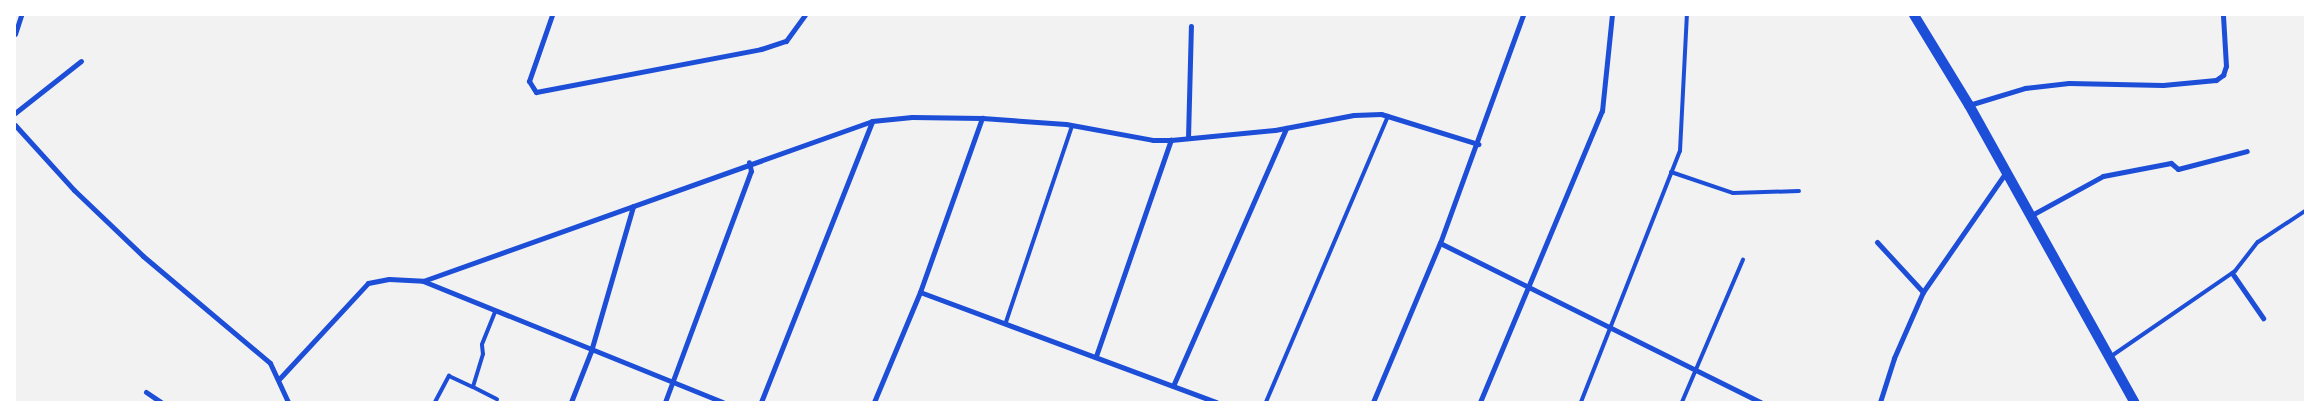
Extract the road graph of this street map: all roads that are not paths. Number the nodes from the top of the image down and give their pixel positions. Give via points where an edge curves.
1 (21, 15) edge
2 (552, 15) edge
3 (804, 15) edge
4 (1522, 15) edge
5 (1612, 15) edge
6 (1687, 15) edge
7 (1914, 15) edge
8 (2223, 15) edge
9 (1191, 26) dead end
10 (15, 34) edge
11 (81, 61) dead end
12 (1969, 105) junction
13 (15, 113) edge
14 (1388, 116) junction
15 (982, 118) junction
16 (872, 121) junction
17 (15, 125) edge
18 (1072, 126) junction
19 (1286, 128) junction
20 (1188, 138) junction
21 (1171, 140) junction
22 (1478, 144) junction
23 (2247, 151) dead end
24 (750, 162) junction
25 (2006, 171) junction
26 (1671, 172) junction
27 (1799, 191) dead end
28 (633, 206) junction
29 (2305, 211) edge
30 (2030, 216) junction
31 (1877, 242) dead end
32 (1440, 243) junction
33 (1743, 260) dead end
34 (2232, 273) junction
35 (423, 281) junction
36 (1527, 286) junction
37 (920, 292) junction
38 (1923, 292) junction
39 (495, 312) junction
40 (2262, 318) dead end
41 (1006, 322) junction
42 (1610, 327) junction
43 (590, 351) junction
44 (1096, 356) junction
45 (2108, 358) junction
46 (1696, 369) junction
47 (280, 378) junction
48 (672, 383) junction
49 (1173, 386) junction
50 (473, 387) junction
51 (146, 392) dead end
52 (497, 399) dead end
53 (161, 402) edge
54 (288, 402) edge
55 (435, 402) edge
56 (571, 402) edge
57 (665, 402) edge
58 (722, 402) edge
59 (761, 402) edge
60 (874, 402) edge
61 (1216, 402) edge
62 (1266, 402) edge
63 (1373, 402) edge
64 (1480, 402) edge
65 (1581, 402) edge
66 (1682, 402) edge
67 (1761, 402) edge
68 (1880, 402) edge
69 (2134, 402) edge

1 - 10 street
2 - 3 street via 528,81 536,92 761,49 786,40
4 - 22 street
5 - 36 street via 1602,111
6 - 26 lane via 1683,122 1680,151
7 - 12 main road
8 - 12 street via 2226,66 2224,75 2216,80 2163,85 2069,83 2026,88
9 - 20 street
11 - 13 street
12 - 25 main road
14 - 19 street via 1354,114
14 - 22 street
14 - 62 lane
15 - 16 street via 912,117
15 - 18 street
15 - 37 street
16 - 24 street
16 - 59 street
17 - 47 street via 80,197 143,256 270,363
18 - 21 street
18 - 41 lane
19 - 20 street
19 - 49 street
20 - 21 street
21 - 44 street
22 - 32 street
23 - 30 street via 2178,169 2171,163 2103,176
24 - 28 street
24 - 48 street via 751,171
25 - 30 main road
25 - 38 street
26 - 27 lane via 1733,193
26 - 42 lane
28 - 35 street
28 - 43 street
29 - 34 lane via 2258,242
30 - 45 main road
31 - 38 street
32 - 36 street
32 - 63 street
33 - 46 lane
34 - 40 street
34 - 45 lane
35 - 39 street
35 - 47 street via 389,279 368,282
36 - 42 street
36 - 64 street
37 - 41 street
37 - 60 street
38 - 68 street via 1894,358
39 - 43 street
39 - 50 lane via 482,345 483,354
41 - 44 street
42 - 46 street
42 - 65 lane
43 - 48 street
43 - 56 street
44 - 49 street
45 - 69 main road
46 - 66 lane
46 - 67 street
47 - 54 street
48 - 57 street
48 - 58 street
49 - 61 street
50 - 52 lane
50 - 55 lane via 448,376
51 - 53 street

